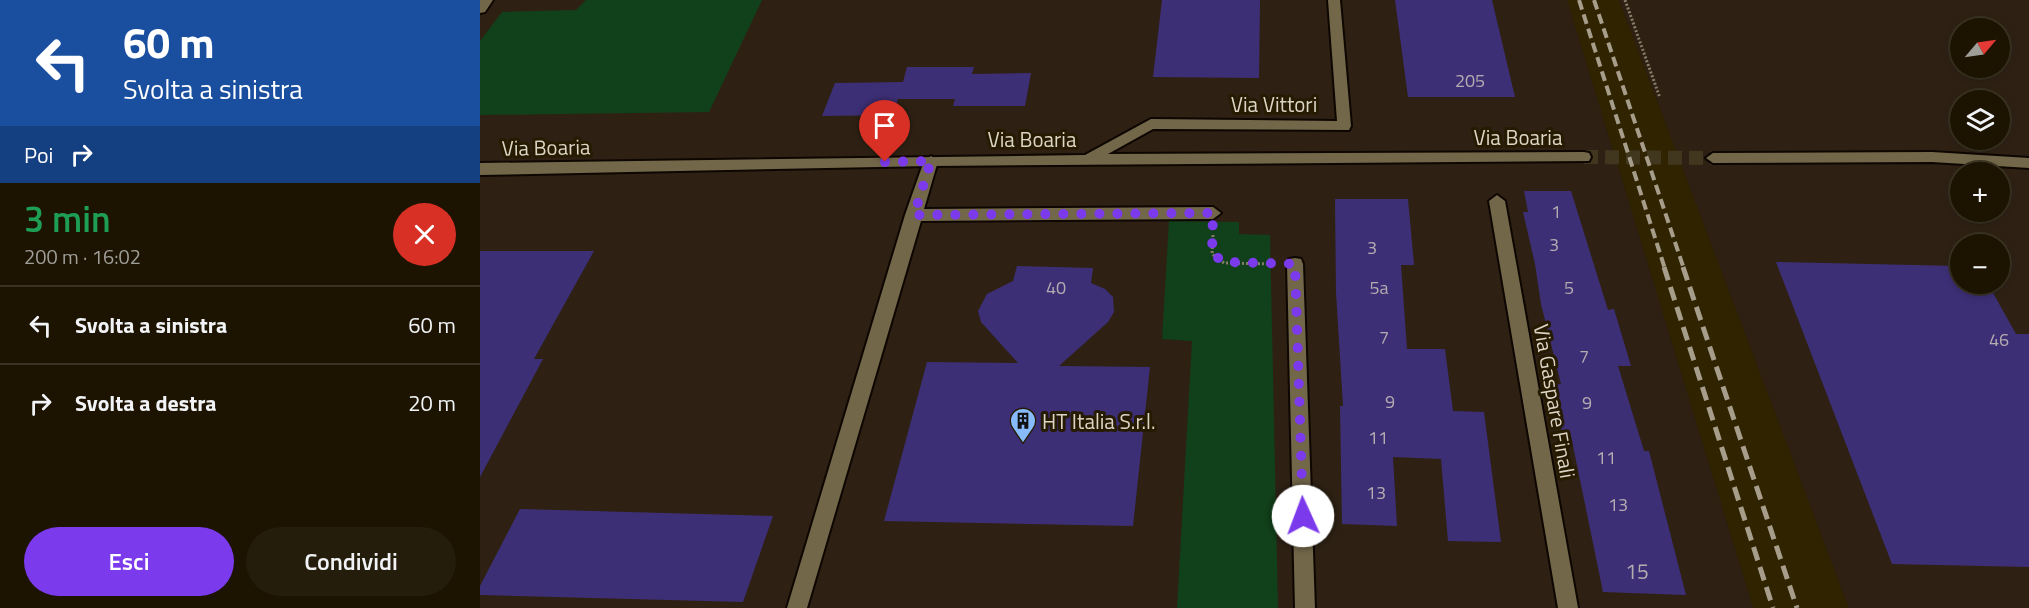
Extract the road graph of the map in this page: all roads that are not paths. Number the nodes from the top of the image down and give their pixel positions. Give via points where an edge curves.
1 (487, 0) edge
2 (1334, 0) edge
3 (480, 9) edge
4 (1584, 157) tunnel mouth
5 (1713, 158) tunnel mouth
6 (1087, 160) junction
7 (931, 161) junction
8 (2029, 163) edge
9 (480, 169) edge
10 (1497, 201) dead end
11 (1213, 213) road end
12 (914, 215) junction
13 (1295, 264) road end
14 (796, 608) edge
15 (1305, 608) edge
16 (1569, 608) edge

1 - 3 street
2 - 6 street, Via Vittori via 1344,126 1151,124
4 - 6 street, Via Boaria
5 - 8 street via 1932,157
6 - 7 street, Via Boaria
7 - 9 street, Via Boaria
7 - 12 street
10 - 16 street, Via Gaspare Finali
11 - 12 street
12 - 14 street
13 - 15 street

